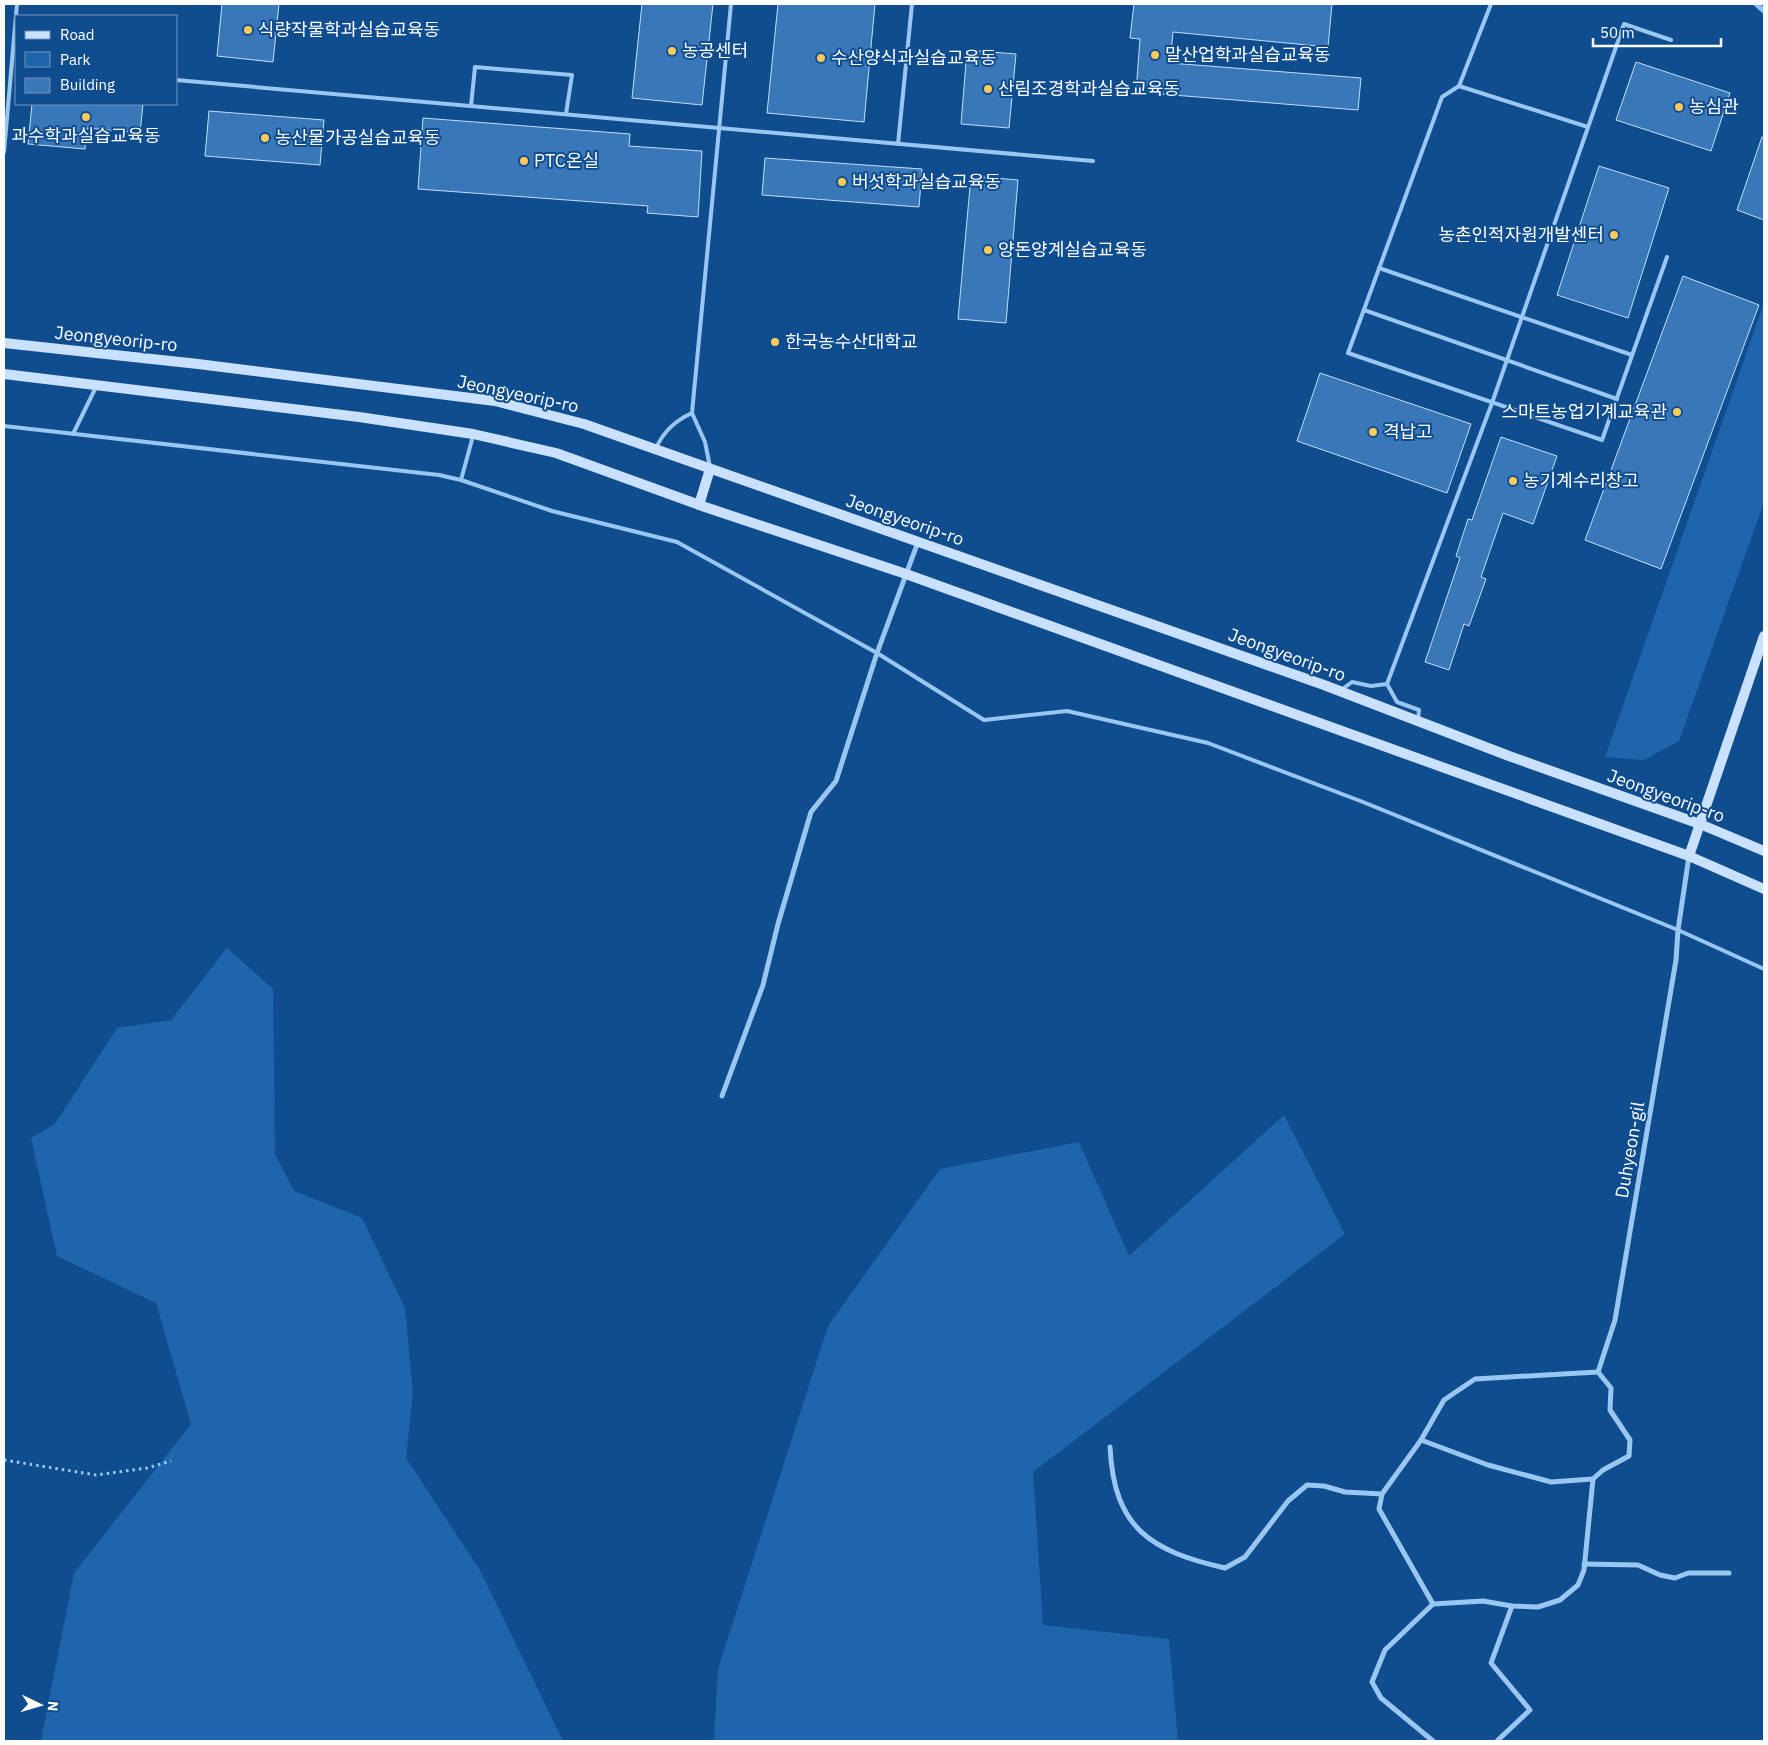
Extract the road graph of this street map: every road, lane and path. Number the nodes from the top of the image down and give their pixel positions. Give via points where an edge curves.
1 (731, 4) edge
2 (912, 4) edge
3 (1491, 4) edge
4 (1671, 40) dead end
5 (15, 45) edge
6 (14, 65) edge
7 (178, 80) edge
8 (1459, 86) junction
9 (471, 106) junction
10 (566, 114) junction
11 (1588, 127) junction
12 (719, 128) junction
13 (898, 144) junction
14 (4, 152) edge
15 (1093, 161) dead end
16 (1667, 257) dead end
17 (1379, 268) junction
18 (1364, 310) junction
19 (1522, 317) junction
20 (4, 343) edge
21 (1632, 355) junction
22 (1507, 360) junction
23 (4, 374) edge
24 (97, 385) junction
25 (1617, 398) junction
26 (1492, 403) junction
27 (692, 413) junction
28 (4, 426) edge
29 (73, 434) junction
30 (473, 434) junction
31 (655, 450) junction
32 (710, 469) junction
33 (460, 480) junction
34 (699, 504) junction
35 (918, 542) junction
36 (906, 574) junction
37 (1764, 636) edge
38 (877, 653) junction
39 (1387, 684) junction
40 (1340, 691) junction
41 (1418, 721) junction
42 (1700, 824) junction
43 (1764, 851) edge
44 (1690, 856) junction
45 (1764, 889) edge
46 (1678, 930) junction
47 (1764, 970) edge
48 (722, 1096) dead end
49 (1598, 1372) junction
50 (1421, 1440) junction
51 (1110, 1447) dead end
52 (4, 1460) edge
53 (171, 1461) dead end
54 (1593, 1479) junction
55 (1382, 1494) junction
56 (1584, 1564) junction
57 (1728, 1573) dead end
58 (1432, 1604) junction
59 (1512, 1606) junction
60 (1433, 1741) edge
61 (1497, 1741) edge

1 - 12 lane
2 - 13 lane
3 - 8 lane
4 - 11 lane via 1624,24
5 - 6 lane
6 - 14 lane
7 - 9 lane
8 - 11 lane
8 - 17 lane via 1442,97
9 - 10 lane
9 - 10 lane via 474,67 572,75
10 - 12 lane
11 - 19 lane
12 - 13 lane
12 - 27 lane
13 - 15 lane
16 - 21 lane
17 - 18 lane
17 - 19 lane
18 - 22 lane
18 - 26 lane via 1348,354
19 - 21 lane
19 - 22 lane
20 - 31 street, Jeongyeorip-ro via 495,401 584,424
21 - 25 lane
22 - 25 lane
22 - 26 lane
23 - 24 street
24 - 29 lane
24 - 30 street
25 - 26 lane via 1602,440
26 - 39 lane
27 - 31 lane via 663,433
27 - 32 lane via 705,442
28 - 29 lane
29 - 33 lane
30 - 33 lane
30 - 34 street via 556,452
31 - 32 street, Jeongyeorip-ro
32 - 34 street
32 - 35 street, Jeongyeorip-ro
33 - 38 lane via 552,511 677,542
34 - 36 street
35 - 36 street
35 - 40 street, Jeongyeorip-ro
36 - 38 street
36 - 44 street
37 - 42 street
38 - 46 lane via 984,720 1067,710 1208,744 1364,802
38 - 48 street via 836,781 812,812 763,985
39 - 40 lane via 1371,686 1352,682
39 - 41 lane via 1397,702 1419,710
40 - 41 street, Jeongyeorip-ro
41 - 42 street, Jeongyeorip-ro
42 - 43 street, Jeongyeorip-ro
42 - 44 street
44 - 45 street
44 - 46 street, Duhyeon-gil
46 - 47 lane
46 - 49 street, Duhyeon-gil via 1676,960 1615,1320
49 - 50 street via 1475,1379 1444,1400
49 - 54 street via 1611,1388 1610,1410 1630,1440 1629,1456
50 - 54 street via 1488,1466 1551,1482
50 - 55 street
51 - 55 street via 1111,1473 1122,1506 1138,1531 1157,1545 1190,1560 1225,1568 1245,1557 1288,1501 1307,1485
52 - 53 path via 96,1475
54 - 56 street
55 - 58 street via 1379,1510
56 - 57 street via 1638,1565 1675,1578 1688,1573
56 - 59 street via 1578,1585 1560,1600 1538,1607
58 - 59 street via 1483,1601
58 - 60 street via 1385,1650 1372,1682 1380,1698
59 - 61 street via 1491,1663 1530,1710

